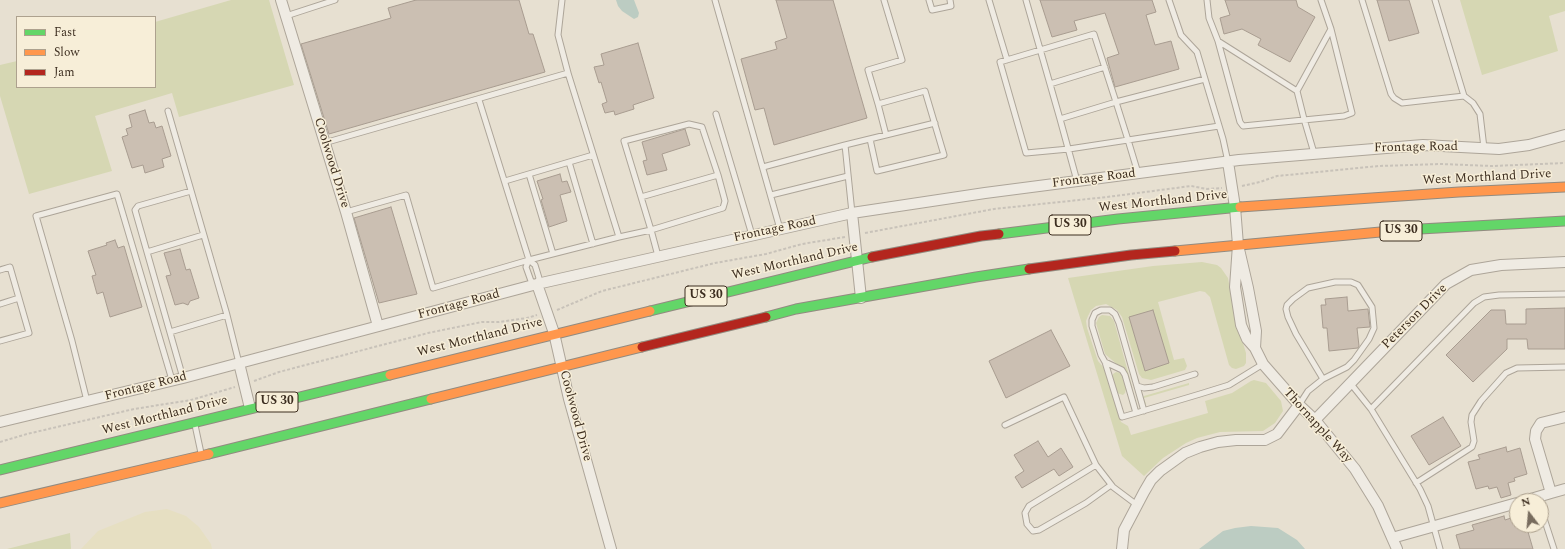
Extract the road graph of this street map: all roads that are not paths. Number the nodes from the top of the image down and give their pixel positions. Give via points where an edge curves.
1 (281, 0) edge
2 (335, 0) edge
3 (562, 0) edge
4 (715, 0) edge
5 (884, 0) edge
6 (929, 0) edge
7 (950, 0) edge
8 (989, 0) edge
9 (1026, 0) edge
10 (1169, 0) edge
11 (1207, 0) edge
12 (1322, 0) edge
13 (1362, 0) edge
14 (1435, 0) edge
15 (286, 16) junction
16 (1330, 29) junction
17 (1218, 41) junction
18 (1040, 50) junction
19 (1007, 60) junction
20 (1105, 67) junction
21 (568, 74) junction
22 (1205, 79) junction
23 (1050, 84) junction
24 (1297, 91) junction
25 (1464, 96) junction
26 (480, 100) junction
27 (1116, 102) junction
28 (878, 104) junction
29 (168, 111) dead end
30 (716, 114) dead end
31 (1060, 119) junction
32 (1304, 119) junction
33 (935, 123) junction
34 (1219, 126) junction
35 (886, 135) junction
36 (1565, 135) edge
37 (870, 139) junction
38 (1128, 140) junction
39 (324, 143) junction
40 (845, 145) junction
41 (1484, 148) junction
42 (1069, 149) junction
43 (1314, 153) junction
44 (593, 155) junction
45 (569, 162) junction
46 (1228, 162) junction
47 (763, 167) junction
48 (1138, 173) junction
49 (529, 174) junction
50 (718, 175) junction
51 (848, 176) junction
52 (505, 181) junction
53 (1077, 181) junction
54 (1565, 187) edge
55 (191, 191) junction
56 (770, 195) junction
57 (641, 197) junction
58 (1234, 207) junction
59 (346, 212) junction
60 (852, 213) junction
61 (1565, 221) edge
62 (780, 229) junction
63 (651, 230) junction
64 (752, 235) junction
65 (204, 236) junction
66 (619, 237) junction
67 (593, 244) junction
68 (1238, 245) junction
69 (147, 252) junction
70 (553, 254) junction
71 (658, 256) junction
72 (529, 260) junction
73 (858, 260) junction
74 (1565, 262) edge
75 (0, 270) edge
76 (536, 284) junction
77 (1565, 294) edge
78 (20, 298) junction
79 (861, 298) junction
80 (0, 304) edge
81 (226, 315) junction
82 (378, 326) junction
83 (170, 332) junction
84 (554, 333) junction
85 (0, 341) edge
86 (1105, 362) junction
87 (239, 363) junction
88 (1263, 364) junction
89 (562, 367) junction
90 (1565, 367) edge
91 (1195, 374) dead end
92 (183, 378) junction
93 (1323, 379) junction
94 (172, 380) junction
95 (1351, 384) junction
96 (1137, 386) junction
97 (88, 401) junction
98 (1299, 405) junction
99 (250, 408) junction
100 (1371, 409) junction
101 (1144, 411) junction
102 (1136, 414) junction
103 (1565, 419) edge
104 (1315, 420) junction
105 (0, 422) edge
106 (194, 422) junction
107 (1005, 425) dead end
108 (202, 456) junction
109 (1096, 464) junction
110 (0, 470) edge
111 (1416, 483) junction
112 (1111, 484) junction
113 (1565, 489) edge
114 (1551, 493) joint
115 (0, 503) edge
116 (1509, 505) edge
117 (1136, 506) junction
118 (1434, 526) junction
119 (1549, 533) edge
120 (1392, 538) junction
121 (611, 549) edge
122 (1122, 549) edge
123 (1397, 549) edge
124 (1440, 549) edge
125 (1554, 549) edge

1 - 15 street, Coolwood Drive
2 - 15 lane
3 - 21 lane via 558,35
4 - 47 lane
5 - 28 lane via 902,60 868,70
6 - 7 lane via 932,10 951,6
8 - 19 lane
9 - 18 lane
10 - 22 lane via 1181,35 1197,52
11 - 17 lane via 1209,18
12 - 16 lane
13 - 25 lane via 1394,98 1402,103
14 - 25 lane
15 - 39 street, Coolwood Drive
16 - 24 lane
16 - 32 lane via 1352,113
17 - 24 lane
17 - 32 lane via 1243,126
18 - 19 lane
18 - 20 lane via 1094,34
18 - 23 lane
19 - 42 lane via 1000,62 1026,153
20 - 23 lane
20 - 27 lane
21 - 26 lane
21 - 44 lane
22 - 27 lane
22 - 34 lane
23 - 31 lane
24 - 32 lane
25 - 41 lane via 1473,103 1480,114
26 - 39 lane
26 - 52 lane
27 - 31 lane
27 - 38 lane
28 - 33 lane via 925,91
28 - 35 lane
29 - 55 lane
30 - 64 lane
31 - 42 lane
32 - 43 lane
33 - 35 lane
33 - 37 lane via 944,155 878,170
34 - 38 lane
34 - 46 lane
35 - 37 lane
36 - 41 street, Frontage Road via 1513,147
37 - 40 lane
38 - 42 lane
38 - 48 lane
39 - 59 street, Coolwood Drive
40 - 47 lane
40 - 51 lane
41 - 43 street, Frontage Road via 1423,145
42 - 53 lane
43 - 46 street, Frontage Road
44 - 45 lane
44 - 66 lane
45 - 49 lane
45 - 67 lane
46 - 48 street, Frontage Road
46 - 58 street, Thornapple Way
47 - 56 lane
48 - 53 street, Frontage Road
49 - 52 lane
49 - 70 lane
50 - 57 lane
50 - 57 lane via 702,127 689,124 624,141
50 - 63 lane via 725,201 723,208
51 - 56 lane
51 - 60 lane
52 - 72 lane
53 - 60 street, Frontage Road
54 - 58 highway, West Morthland Drive / US 30
55 - 65 lane
55 - 69 lane via 138,206 135,210
56 - 62 lane
57 - 63 lane
58 - 68 street, Thornapple Way
58 - 73 highway, West Morthland Drive / US 30 via 981,236
59 - 72 lane via 406,195 433,288
59 - 82 street, Coolwood Drive
60 - 62 street, Frontage Road
60 - 73 street
61 - 68 highway, US 30 via 1414,230
62 - 64 street, Frontage Road
63 - 66 lane
63 - 71 lane
64 - 71 street, Frontage Road
65 - 69 lane
65 - 81 lane
66 - 67 lane
67 - 70 lane
68 - 79 highway, US 30 via 1123,256 976,277
68 - 88 street, Thornapple Way via 1256,331 1255,348
69 - 83 lane
70 - 72 lane
71 - 76 street, Frontage Road
72 - 76 lane via 535,265 539,278
72 - 76 lane via 526,267 531,281
73 - 79 street
73 - 84 highway, West Morthland Drive / US 30
74 - 95 street, Peterson Drive via 1501,265 1472,270 1446,284
75 - 78 lane via 10,267
76 - 82 street, Frontage Road
76 - 84 street, Coolwood Drive
77 - 100 lane via 1484,297 1474,303
78 - 80 lane
78 - 85 lane via 30,333
79 - 89 highway, US 30 via 796,309
81 - 83 lane
81 - 87 lane
82 - 87 street, Frontage Road
83 - 92 lane
84 - 89 street, Coolwood Drive
84 - 99 highway, West Morthland Drive / US 30
86 - 96 lane via 1092,320 1095,313 1110,310 1119,323
86 - 102 lane via 1122,370 1125,375
86 - 102 lane via 1122,417
87 - 92 street, Frontage Road
87 - 99 street
88 - 98 street, Thornapple Way
88 - 101 lane via 1229,386
89 - 108 highway, US 30
89 - 121 street, Coolwood Drive
90 - 111 lane via 1517,368 1506,373 1472,415 1472,447
91 - 96 lane via 1153,387
92 - 94 street, Frontage Road
93 - 93 lane via 1296,334 1288,317 1287,305 1308,288 1322,284 1351,282 1358,285 1372,307 1374,328 1362,349 1347,367
93 - 98 lane via 1308,391
94 - 97 street, Frontage Road
94 - 97 lane via 117,194 36,216
95 - 100 lane
95 - 104 street, Peterson Drive
96 - 101 lane
97 - 105 street, Frontage Road
98 - 104 street, Thornapple Way
98 - 117 street via 1277,434 1265,440 1218,442 1185,453 1151,480
99 - 106 highway, West Morthland Drive / US 30
100 - 111 lane
101 - 102 lane
103 - 114 street via 1541,423 1536,431 1535,439
104 - 120 street, Thornapple Way via 1355,469 1378,506
106 - 108 lane
106 - 110 highway, West Morthland Drive / US 30
107 - 109 lane via 1064,397
108 - 115 highway, US 30
109 - 112 lane
109 - 112 lane via 1029,506 1025,513 1027,524 1033,531 1039,530 1086,503
111 - 118 lane via 1428,506
112 - 117 lane
113 - 114 street
116 - 118 street
117 - 122 street via 1124,530
118 - 120 street
118 - 124 lane
119 - 125 lane
120 - 123 street, Thornapple Way

